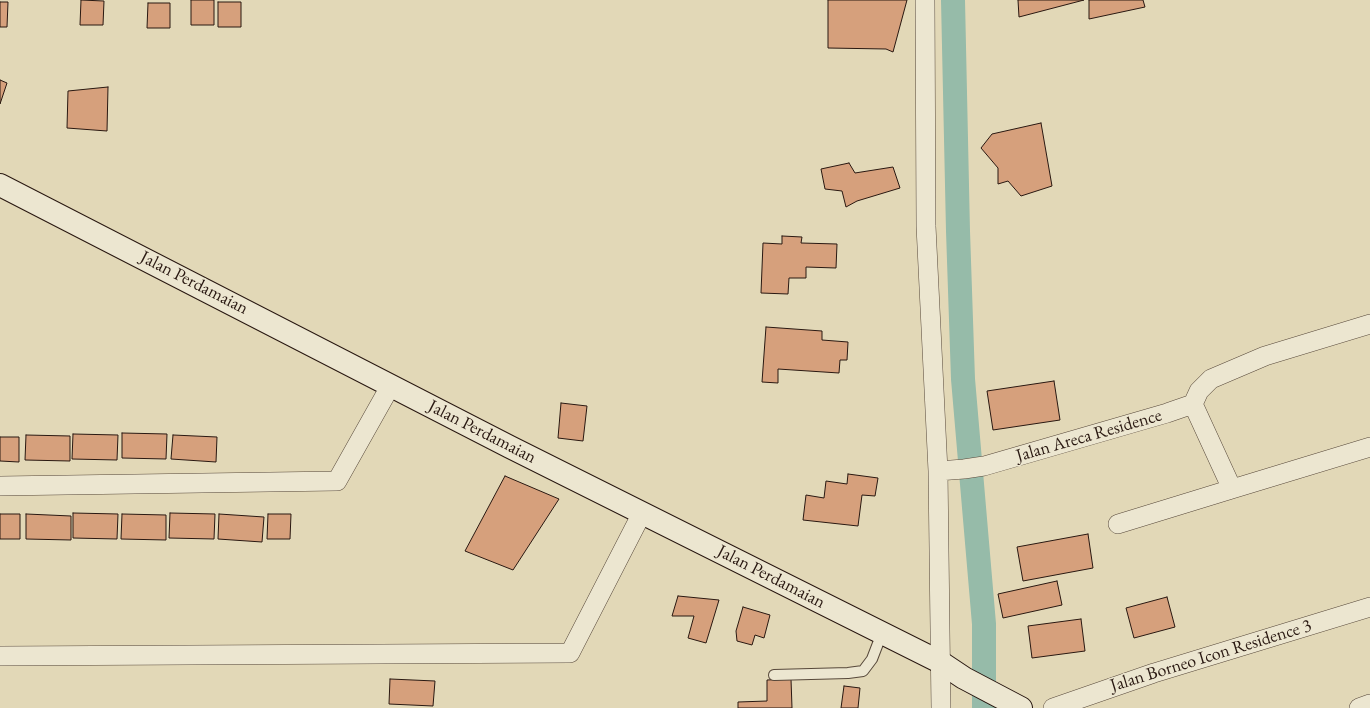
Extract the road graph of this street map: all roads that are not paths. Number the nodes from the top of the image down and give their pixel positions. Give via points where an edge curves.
1 (925, 0) edge
2 (0, 185) edge
3 (1370, 324) edge
4 (391, 385) junction
5 (1193, 404) junction
6 (1370, 447) edge
7 (938, 471) junction
8 (0, 486) edge
9 (1232, 489) junction
10 (642, 513) junction
11 (1118, 524) dead end
12 (1370, 606) edge
13 (882, 633) junction
14 (0, 656) edge
15 (940, 662) junction
16 (774, 675) dead end
17 (1370, 704) edge
18 (941, 708) edge
19 (1021, 708) edge
20 (1053, 708) edge
21 (1358, 708) edge

1 - 7 street via 926,226
2 - 4 street, Jalan Perdamaian
3 - 5 street via 1265,356 1211,379 1199,391
4 - 8 street via 337,481
4 - 10 street, Jalan Perdamaian
5 - 7 street, Jalan Areca Residence via 984,466
5 - 9 street
6 - 9 street
7 - 15 street
9 - 11 street
10 - 13 street, Jalan Perdamaian
10 - 14 street via 570,653
12 - 20 street, Jalan Borneo Icon Residence 3 via 1154,673
13 - 15 street, Jalan Perdamaian
13 - 16 lane via 872,659 863,671
15 - 18 street
15 - 19 street, Jalan Perdamaian via 964,678
17 - 21 street

